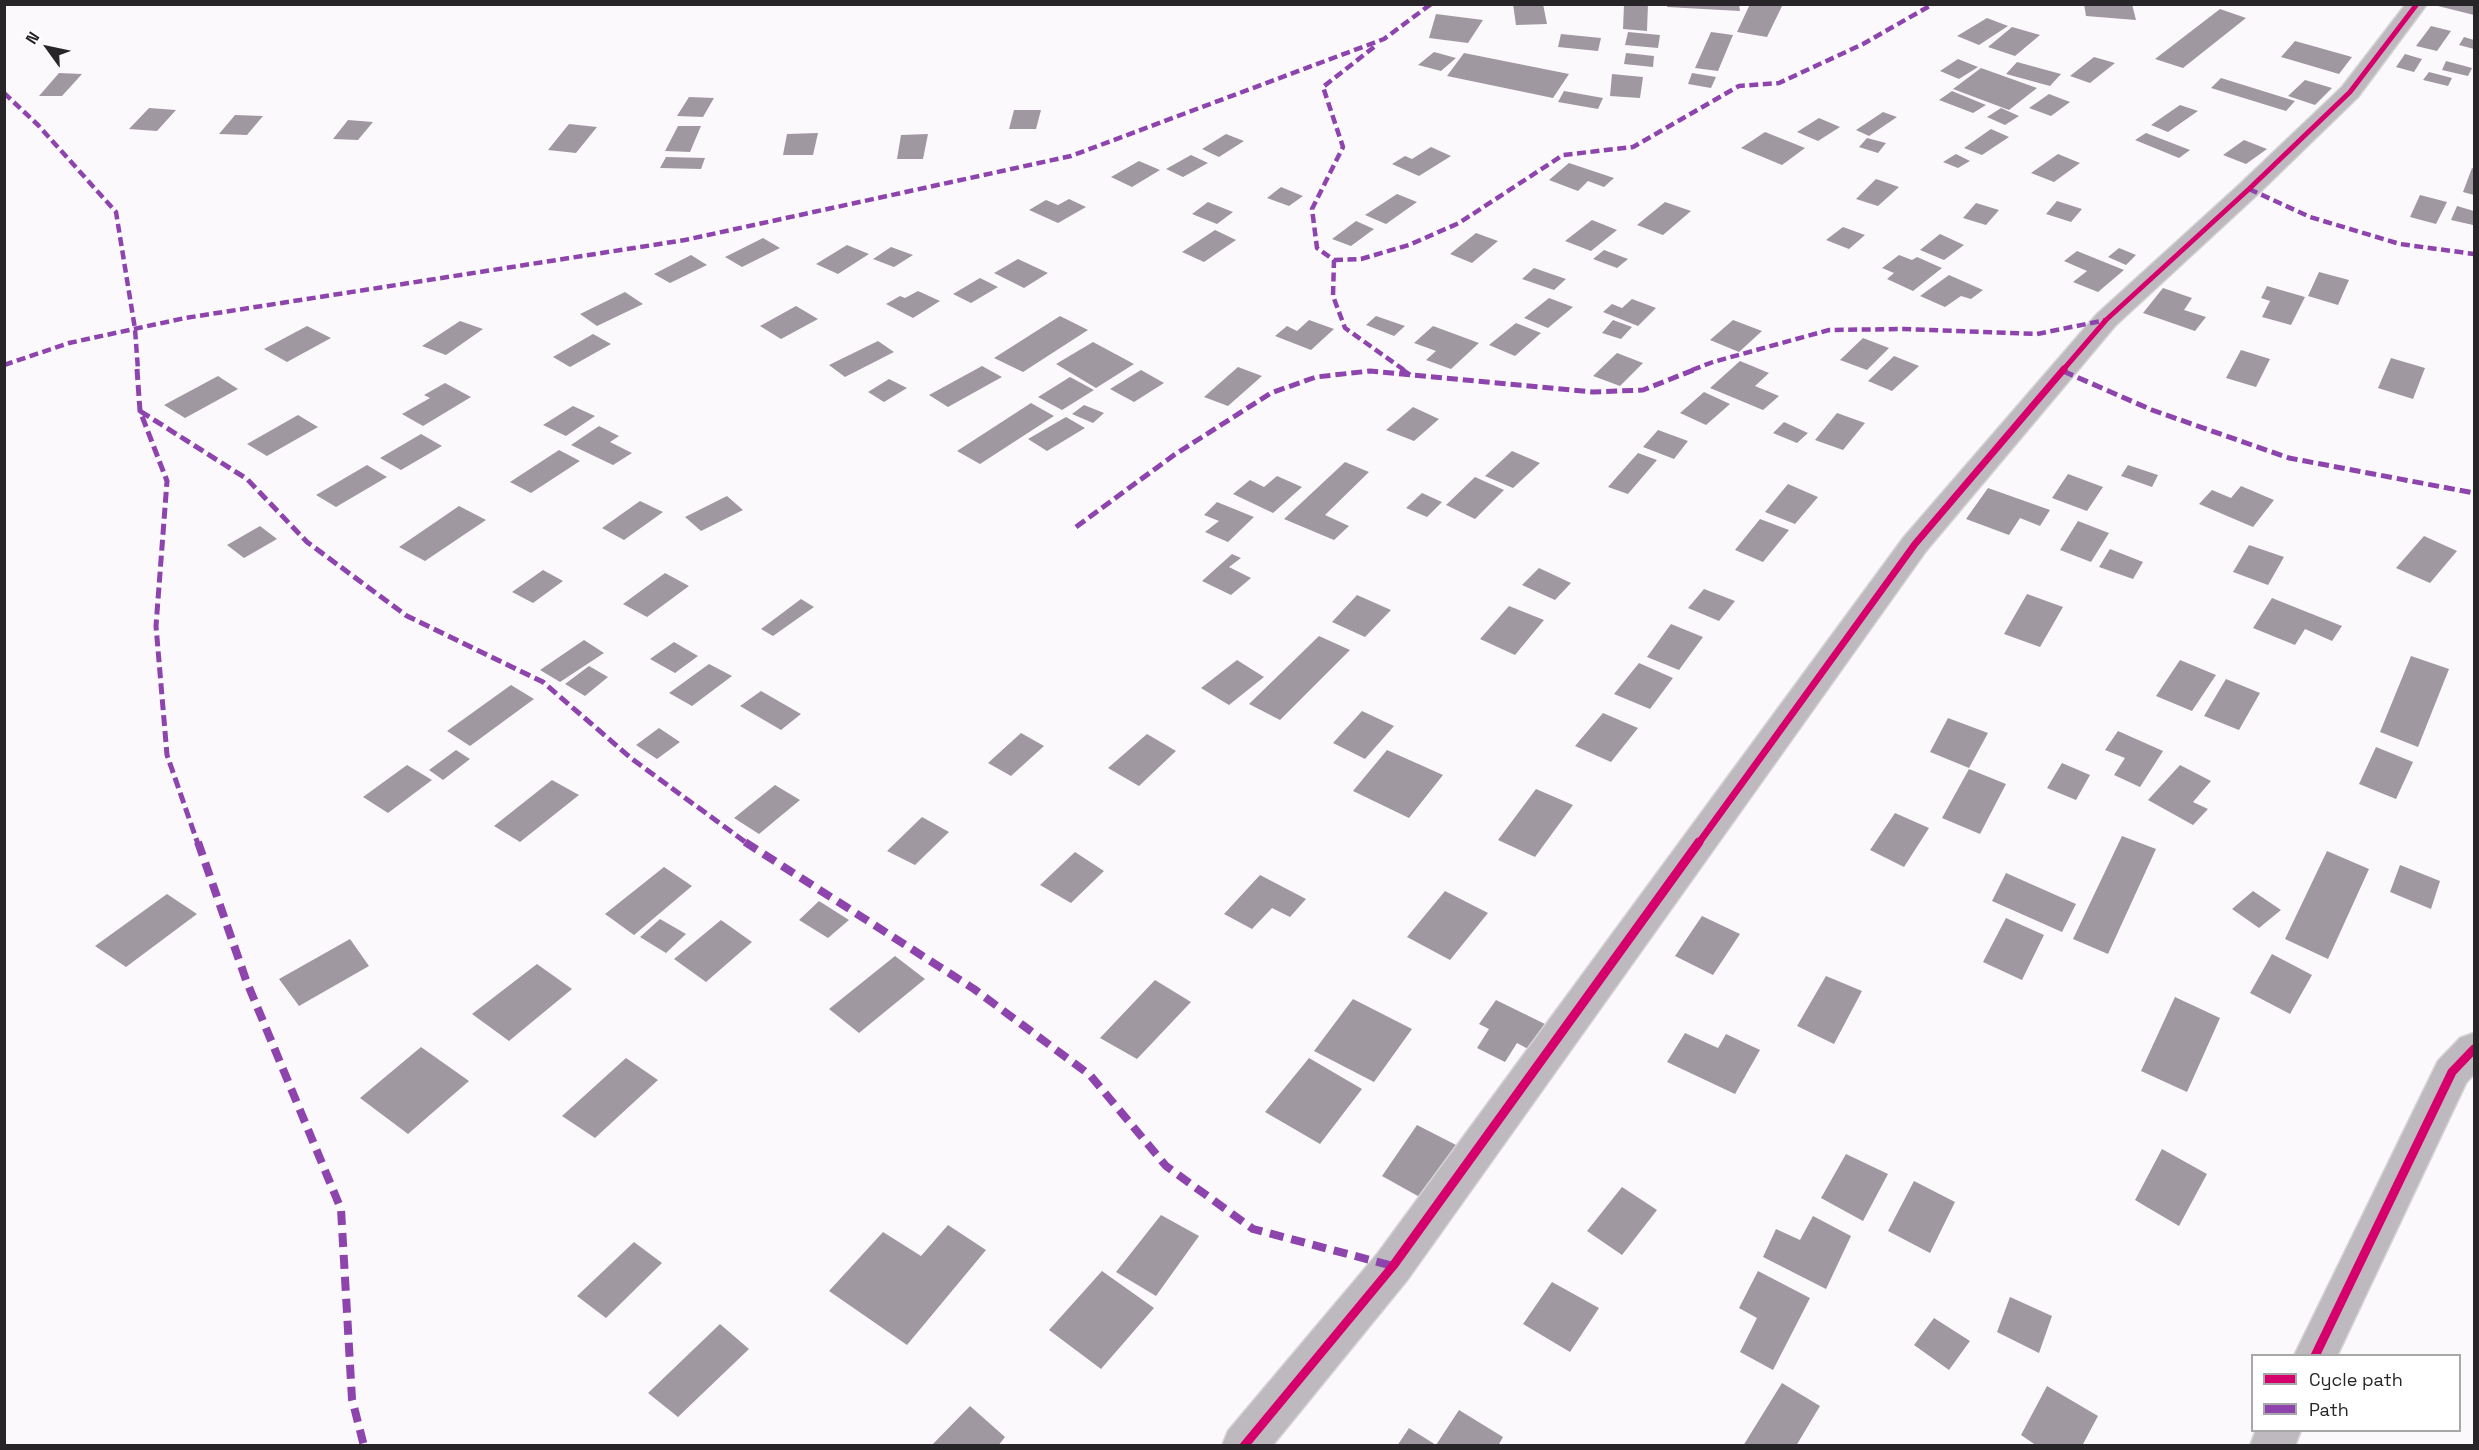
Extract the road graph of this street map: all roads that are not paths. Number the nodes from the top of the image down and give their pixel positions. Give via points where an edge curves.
1 (2417, 4) edge
2 (2475, 1049) edge
3 (2316, 1354) edge
4 (2279, 1432) edge
5 (1244, 1446) edge
6 (2272, 1446) edge

1 - 5 street via 2350,92 2106,320 1915,544 1393,1266
2 - 3 street via 2452,1072
4 - 6 street

